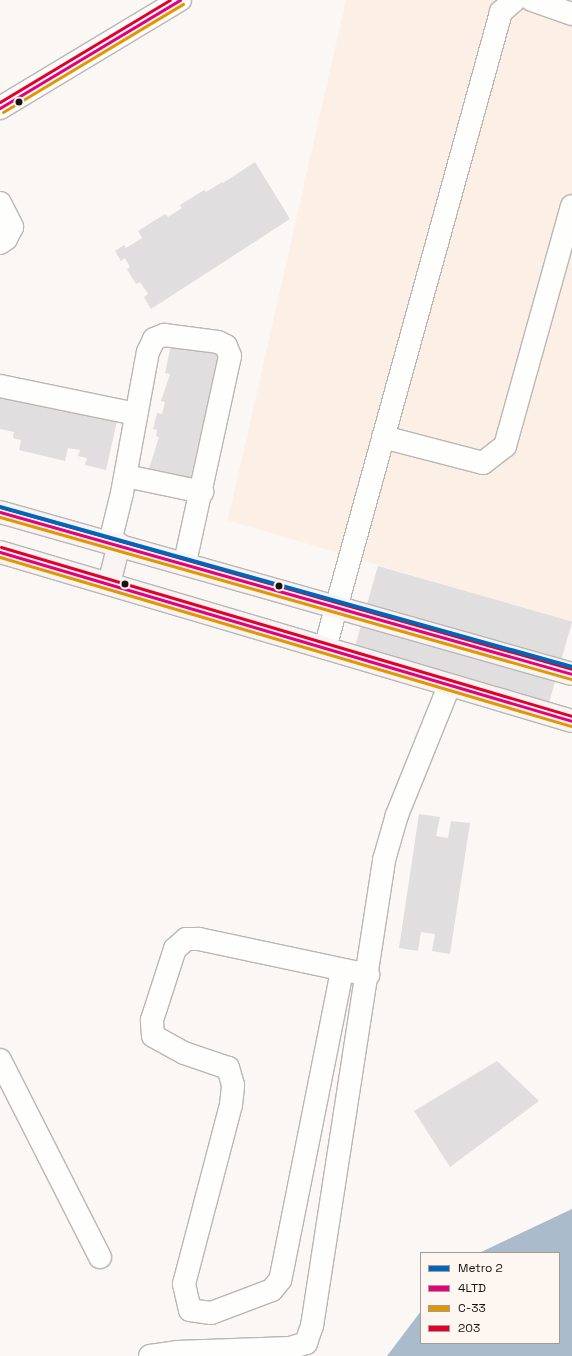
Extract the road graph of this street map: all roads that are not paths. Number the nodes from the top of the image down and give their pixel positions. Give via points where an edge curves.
1 (180, 0) edge
2 (515, 0) edge
3 (532, 0) edge
4 (572, 14) edge
5 (0, 108) edge
6 (0, 203) edge
7 (572, 206) edge
8 (0, 243) edge
9 (0, 386) edge
10 (136, 414) junction
11 (383, 437) junction
12 (126, 476) junction
13 (202, 492) junction
14 (0, 512) edge
15 (114, 543) junction
16 (0, 552) edge
17 (185, 563) junction
18 (109, 584) junction
19 (337, 606) junction
20 (325, 648) junction
21 (572, 674) edge
22 (449, 686) junction
23 (572, 721) edge
24 (342, 971) junction
25 (368, 975) junction
26 (0, 1060) edge
27 (100, 1257) dead end
28 (307, 1350) edge
29 (150, 1356) edge

1 - 5 street
2 - 11 street via 501,12
3 - 4 street
6 - 8 street via 12,227 6,239
7 - 11 street via 505,446 483,463
9 - 10 street
10 - 12 street
10 - 13 street via 148,352 154,339 164,335 218,342 226,346 230,356
11 - 19 street
12 - 13 street
12 - 15 street
13 - 17 street
14 - 15 main road
15 - 17 main road
15 - 18 main road
16 - 18 main road
17 - 19 main road
18 - 20 main road
19 - 20 street
19 - 21 main road
20 - 22 main road
22 - 23 main road
22 - 25 street via 397,815 384,860
24 - 24 street via 198,938 186,939 174,949 152,1020 153,1036 184,1052 228,1068 233,1085 231,1105 184,1284 190,1310 211,1313 272,1290 280,1280
24 - 25 street
25 - 28 street
26 - 27 street
28 - 29 street via 290,1348 177,1352

